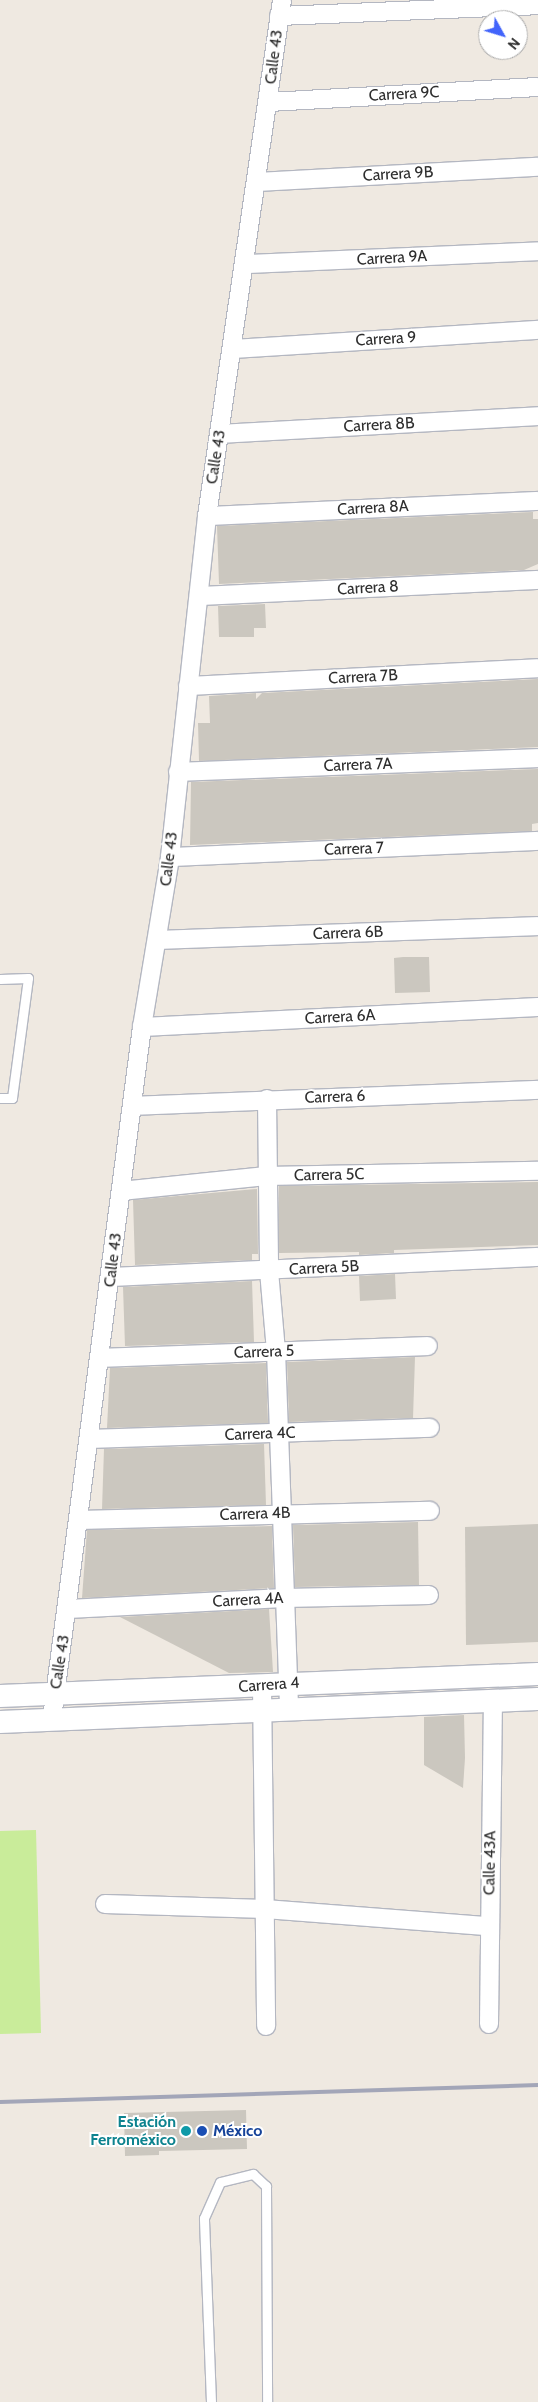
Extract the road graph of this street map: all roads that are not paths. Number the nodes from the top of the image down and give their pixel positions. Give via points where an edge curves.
1 (538, 6) edge
2 (281, 8) edge
3 (538, 87) edge
4 (269, 102) junction
5 (538, 167) edge
6 (258, 182) junction
7 (538, 251) edge
8 (246, 264) junction
9 (538, 330) edge
10 (234, 349) junction
11 (538, 416) edge
12 (219, 434) junction
13 (538, 501) edge
14 (207, 516) junction
15 (538, 580) edge
16 (199, 596) junction
17 (538, 668) edge
18 (188, 686) junction
19 (538, 758) edge
20 (178, 772) junction
21 (538, 842) edge
22 (170, 857) junction
23 (538, 926) edge
24 (159, 940) junction
25 (0, 979) edge
26 (538, 1007) edge
27 (142, 1027) junction
28 (538, 1090) edge
29 (0, 1098) edge
30 (268, 1099) junction
31 (133, 1106) junction
32 (538, 1171) edge
33 (266, 1176) junction
34 (121, 1191) junction
35 (538, 1257) edge
36 (269, 1271) junction
37 (110, 1277) junction
38 (428, 1346) dead end
39 (276, 1351) junction
40 (100, 1358) junction
41 (430, 1428) dead end
42 (278, 1434) junction
43 (90, 1439) junction
44 (430, 1511) dead end
45 (281, 1513) junction
46 (79, 1520) junction
47 (429, 1596) dead end
48 (284, 1598) junction
49 (68, 1609) junction
50 (538, 1674) edge
51 (287, 1684) junction
52 (262, 1687) junction
53 (54, 1693) junction
54 (0, 1696) edge
55 (538, 1699) edge
56 (493, 1701) junction
57 (289, 1709) junction
58 (263, 1712) junction
59 (52, 1718) junction
60 (0, 1722) edge
61 (105, 1904) dead end
62 (264, 1909) junction
63 (488, 1926) junction
64 (489, 2024) dead end
65 (266, 2026) dead end
66 (210, 2402) edge
67 (267, 2402) edge

1 - 2 street
2 - 4 street, Calle 43
3 - 4 street, Carrera 9C
4 - 6 street, Calle 43
5 - 6 street, Carrera 9B
6 - 8 street, Calle 43
7 - 8 street, Carrera 9A
8 - 10 street, Calle 43
9 - 10 street, Carrera 9
10 - 12 street, Calle 43
11 - 12 street, Carrera 8B
12 - 14 street, Calle 43
13 - 14 street, Carrera 8A
14 - 16 street, Calle 43
15 - 16 street, Carrera 8
16 - 18 street, Calle 43
17 - 18 street, Carrera 7B
18 - 20 street, Calle 43
19 - 20 street, Carrera 7A
20 - 22 street, Calle 43
21 - 22 street, Carrera 7
22 - 24 street, Calle 43
23 - 24 street, Carrera 6B
24 - 27 street, Calle 43
25 - 29 lane via 28,978 12,1098
26 - 27 street, Carrera 6A
27 - 31 street, Calle 43
28 - 30 street, Carrera 6
30 - 31 street, Carrera 6
30 - 33 street
31 - 34 street, Calle 43
32 - 33 street, Carrera 5C
33 - 34 street, Carrera 5C
33 - 36 street
34 - 37 street, Calle 43
35 - 36 street, Carrera 5B
36 - 37 street, Carrera 5B
36 - 39 street
37 - 40 street, Calle 43
38 - 39 street, Carrera 5
39 - 40 street, Carrera 5
39 - 42 street
40 - 43 street, Calle 43
41 - 42 street, Carrera 4C
42 - 43 street, Carrera 4C
42 - 45 street
43 - 46 street, Calle 43
44 - 45 street, Carrera 4B
45 - 46 street, Carrera 4B
45 - 48 street
46 - 49 street, Calle 43
47 - 48 street, Carrera 4A
48 - 49 street, Carrera 4A
48 - 51 street
49 - 53 street, Calle 43
50 - 51 street, Carrera 4
51 - 52 street, Carrera 4
51 - 57 street
52 - 53 street, Carrera 4
52 - 58 street
53 - 54 street, Carrera 4
53 - 59 street, Calle 43
55 - 56 street, Carrera 4
56 - 57 street, Carrera 4
56 - 63 street, Calle 43A
57 - 58 street, Carrera 4
58 - 59 street, Carrera 4
58 - 62 street
59 - 60 street, Carrera 4
61 - 62 street
62 - 63 street
62 - 65 street
63 - 64 street, Calle 43A
66 - 67 lane via 204,2218 220,2182 253,2174 266,2186

